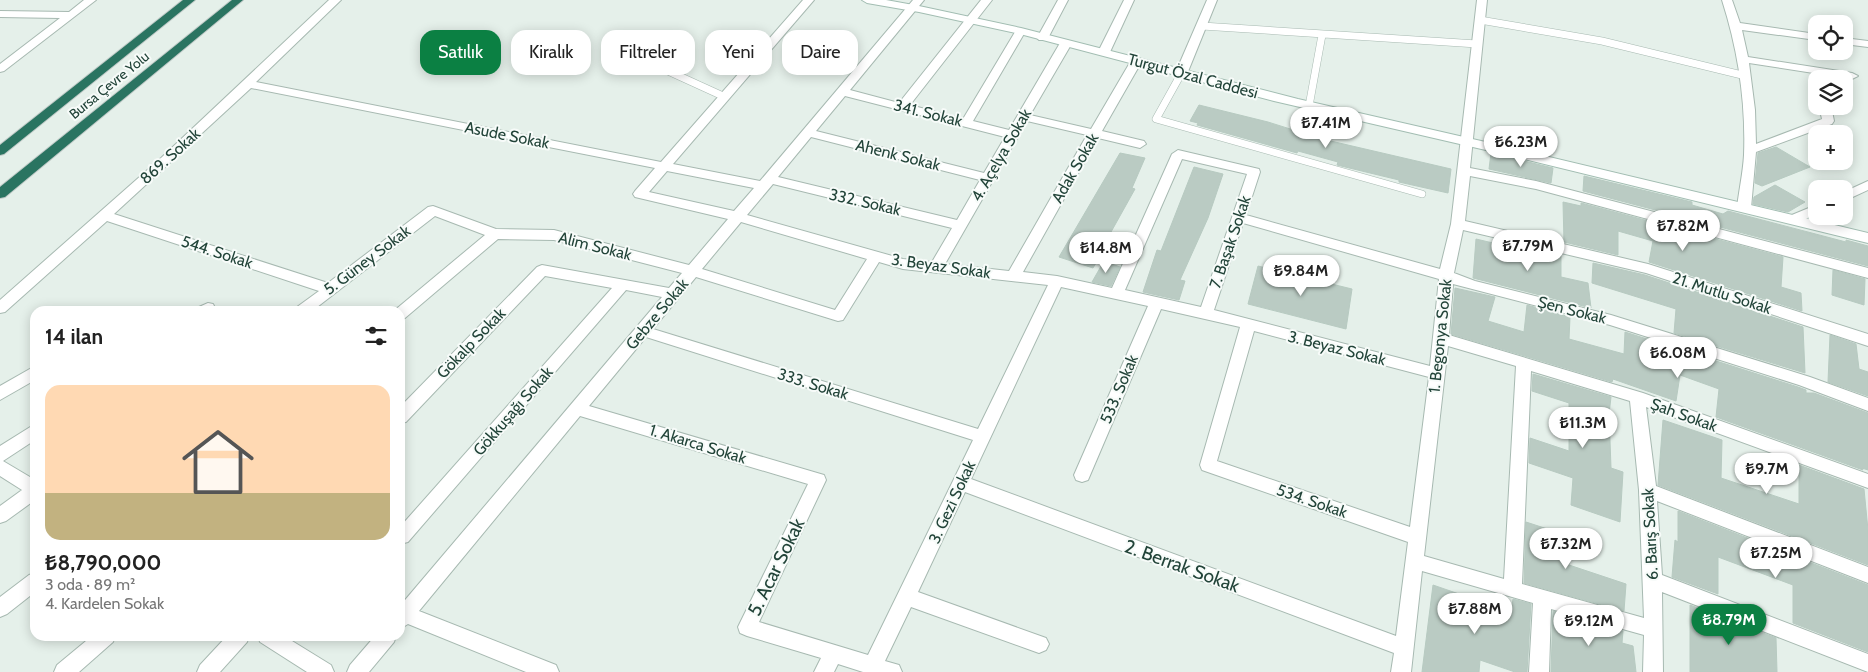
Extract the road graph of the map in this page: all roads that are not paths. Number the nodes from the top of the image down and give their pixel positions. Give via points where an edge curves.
1 (92, 0) edge
2 (190, 0) edge
3 (238, 0) edge
4 (336, 0) edge
5 (809, 0) edge
6 (867, 0) edge
7 (987, 0) edge
8 (1063, 0) edge
9 (1129, 0) edge
10 (1212, 0) edge
11 (1482, 0) edge
12 (1727, 0) edge
13 (916, 4) edge
14 (0, 14) edge
15 (72, 15) junction
16 (1480, 20) junction
17 (972, 21) junction
18 (1202, 26) junction
19 (1736, 26) junction
20 (1020, 32) junction
21 (1322, 35) junction
22 (1808, 36) edge
23 (1043, 38) junction
24 (1853, 42) edge
25 (1066, 43) junction
26 (1478, 44) junction
27 (1868, 44) edge
28 (1104, 52) junction
29 (1742, 59) junction
30 (1136, 61) junction
31 (0, 69) edge
32 (1808, 73) edge
33 (1181, 74) junction
34 (675, 75) edge
35 (1746, 76) junction
36 (250, 84) junction
37 (842, 92) junction
38 (725, 97) junction
39 (1309, 106) junction
40 (902, 107) junction
41 (1826, 115) edge
42 (1024, 116) junction
43 (966, 123) junction
44 (808, 133) junction
45 (1095, 133) junction
46 (1013, 135) junction
47 (1466, 141) junction
48 (1140, 144) dead end
49 (1750, 147) junction
50 (0, 151) edge
51 (664, 167) junction
52 (1463, 171) junction
53 (988, 178) junction
54 (767, 183) junction
55 (1866, 188) edge
56 (1853, 193) edge
57 (0, 194) edge
58 (1422, 194) dead end
59 (1744, 208) junction
60 (1808, 213) edge
61 (105, 216) junction
62 (739, 217) junction
63 (1239, 217) junction
64 (1792, 220) junction
65 (1458, 224) junction
66 (960, 225) junction
67 (494, 234) junction
68 (1868, 238) edge
69 (876, 256) junction
70 (936, 267) junction
71 (693, 271) junction
72 (1868, 273) edge
73 (1014, 275) junction
74 (1446, 276) junction
75 (1057, 281) junction
76 (623, 285) junction
77 (330, 288) junction
78 (674, 294) junction
79 (1116, 294) junction
80 (1157, 302) junction
81 (308, 306) edge
82 (0, 308) edge
83 (405, 310) edge
84 (1206, 313) junction
85 (1248, 325) junction
86 (643, 331) junction
87 (1441, 338) junction
88 (1868, 340) edge
89 (1524, 363) junction
90 (1436, 373) junction
91 (30, 375) edge
92 (0, 394) edge
93 (1637, 397) junction
94 (1868, 404) edge
95 (578, 409) junction
96 (405, 412) edge
97 (30, 434) edge
98 (983, 437) junction
99 (0, 455) edge
100 (0, 467) edge
101 (1082, 475) dead end
102 (818, 480) joint
103 (1868, 481) edge
104 (961, 483) junction
105 (30, 487) edge
106 (1648, 490) junction
107 (30, 494) edge
108 (0, 516) edge
109 (405, 534) edge
110 (1417, 537) junction
111 (1414, 561) junction
112 (1868, 575) edge
113 (1654, 580) junction
114 (30, 585) edge
115 (1513, 590) junction
116 (907, 597) junction
117 (1542, 598) junction
118 (0, 608) edge
119 (405, 615) edge
120 (405, 618) edge
121 (1652, 629) junction
122 (100, 641) edge
123 (235, 641) edge
124 (275, 641) edge
125 (383, 641) edge
126 (1039, 644) dead end
127 (1404, 648) junction
128 (833, 654) junction
129 (1868, 663) edge
130 (873, 666) junction
131 (64, 672) edge
132 (207, 672) edge
133 (324, 672) edge
134 (357, 672) edge
135 (549, 672) edge
136 (824, 672) edge
137 (892, 672) edge
138 (1401, 672) edge
139 (1539, 672) edge
140 (1653, 672) edge

1 - 15 street
2 - 50 highway, Bursa Çevre Yolu
3 - 57 highway, Bursa Çevre Yolu
4 - 36 street, 869. Sokak
5 - 38 street, 3. Beyaz Sokak
6 - 13 street, Turgut Özal Caddesi
7 - 17 street
8 - 23 street
9 - 28 street
10 - 18 street
11 - 16 street, 1. Begonya Sokak
12 - 19 street
13 - 17 street, Turgut Özal Caddesi
13 - 37 street, Gebze Sokak
14 - 15 street
15 - 31 street
16 - 26 street, 1. Begonya Sokak
16 - 35 lane via 1602,41
17 - 20 street, Turgut Özal Caddesi
17 - 40 street
18 - 21 lane
18 - 33 street
19 - 22 street
19 - 29 street
20 - 23 street, Turgut Özal Caddesi
20 - 43 street
21 - 26 lane
21 - 39 lane
23 - 25 street, Turgut Özal Caddesi
24 - 27 street
25 - 28 street, Turgut Özal Caddesi
25 - 42 street, 4. Açelya Sokak
26 - 47 street, 1. Begonya Sokak
28 - 30 street, Turgut Özal Caddesi
29 - 32 street
29 - 35 street
30 - 33 street, Turgut Özal Caddesi
30 - 45 street, Adak Sokak
33 - 39 street, Turgut Özal Caddesi
33 - 58 lane via 1156,119
34 - 38 lane
35 - 49 street
36 - 51 street, Asude Sokak
36 - 61 street, 869. Sokak
37 - 40 street, 341. Sokak
37 - 44 street, Gebze Sokak
38 - 51 street, 3. Beyaz Sokak
39 - 47 street, Turgut Özal Caddesi
40 - 43 street, 341. Sokak
41 - 49 street via 1828,121 1757,148
42 - 45 street
42 - 46 street, 4. Açelya Sokak
43 - 46 street, 341. Sokak
44 - 53 street, Ahenk Sokak
44 - 54 street, Gebze Sokak
45 - 48 street
45 - 73 street, Adak Sokak
46 - 53 street, 4. Açelya Sokak
47 - 52 street, 1. Begonya Sokak
47 - 59 street, Turgut Özal Caddesi
49 - 59 street
51 - 54 street, Asude Sokak
51 - 62 street, 3. Beyaz Sokak via 640,194
52 - 65 street, 1. Begonya Sokak
52 - 72 street via 1536,185
53 - 66 street, 4. Açelya Sokak
54 - 62 street, Gebze Sokak
54 - 66 street, 332. Sokak
55 - 56 street
59 - 64 street, Turgut Özal Caddesi
60 - 64 street
61 - 77 street, 544. Sokak
61 - 82 street, 869. Sokak
62 - 69 street, 3. Beyaz Sokak
62 - 71 street, Gebze Sokak
63 - 74 street, Şen Sokak
63 - 79 street, 7. Başak Sokak via 1254,172 1178,154
63 - 84 street, 7. Başak Sokak
64 - 68 street, Turgut Özal Caddesi
65 - 74 street, 1. Begonya Sokak
65 - 88 street, 21. Mutlu Sokak via 1648,269
66 - 70 street, 4. Açelya Sokak
67 - 71 street, Alim Sokak via 554,235
67 - 77 street, 5. Güney Sokak via 433,210
67 - 83 street
69 - 70 street, 3. Beyaz Sokak via 904,264
69 - 71 street, Alim Sokak via 838,316
70 - 73 street, 3. Beyaz Sokak
71 - 78 street, Gebze Sokak
73 - 75 street, 3. Beyaz Sokak
74 - 87 street, 1. Begonya Sokak
74 - 94 street, Şen Sokak via 1611,320
75 - 79 street, 3. Beyaz Sokak
75 - 98 street, 3. Gezi Sokak
76 - 78 street
76 - 96 street, Gökalp Sokak via 542,270
76 - 109 street, Gökkuşağı Sokak
77 - 81 street, 5. Güney Sokak
78 - 86 street, Gebze Sokak
79 - 80 street, 3. Beyaz Sokak
80 - 84 street, 3. Beyaz Sokak
80 - 101 street, 533. Sokak
84 - 85 street, 3. Beyaz Sokak
85 - 90 street, 3. Beyaz Sokak
85 - 110 street, 534. Sokak via 1208,465
86 - 95 street, Gebze Sokak
86 - 98 street, 333. Sokak
87 - 89 street, Şah Sokak
87 - 90 street, 1. Begonya Sokak
89 - 93 street, Şah Sokak
89 - 115 street
90 - 110 street, 1. Begonya Sokak
91 - 92 street
93 - 103 street, Şah Sokak
93 - 106 street, 6. Barış Sokak
95 - 102 street, 1. Akarca Sokak
95 - 119 street, Gebze Sokak
97 - 99 street
98 - 104 street, 3. Gezi Sokak
100 - 105 street
102 - 128 street, 5. Acar Sokak via 747,628
104 - 116 street, 3. Gezi Sokak
104 - 127 street, 2. Berrak Sokak
106 - 112 street
106 - 113 street, 6. Barış Sokak
107 - 108 street
110 - 111 street, 1. Begonya Sokak
111 - 115 street
111 - 127 street, 1. Begonya Sokak
113 - 121 street, 6. Barış Sokak
113 - 129 street
114 - 118 street
115 - 117 street
116 - 126 street
116 - 130 street, 3. Gezi Sokak
117 - 121 street
117 - 139 street
120 - 135 street
121 - 140 street, 6. Barış Sokak
122 - 131 street
123 - 132 street
124 - 133 street
125 - 134 street
127 - 138 street, 1. Begonya Sokak
128 - 130 street
128 - 136 street
130 - 137 street

